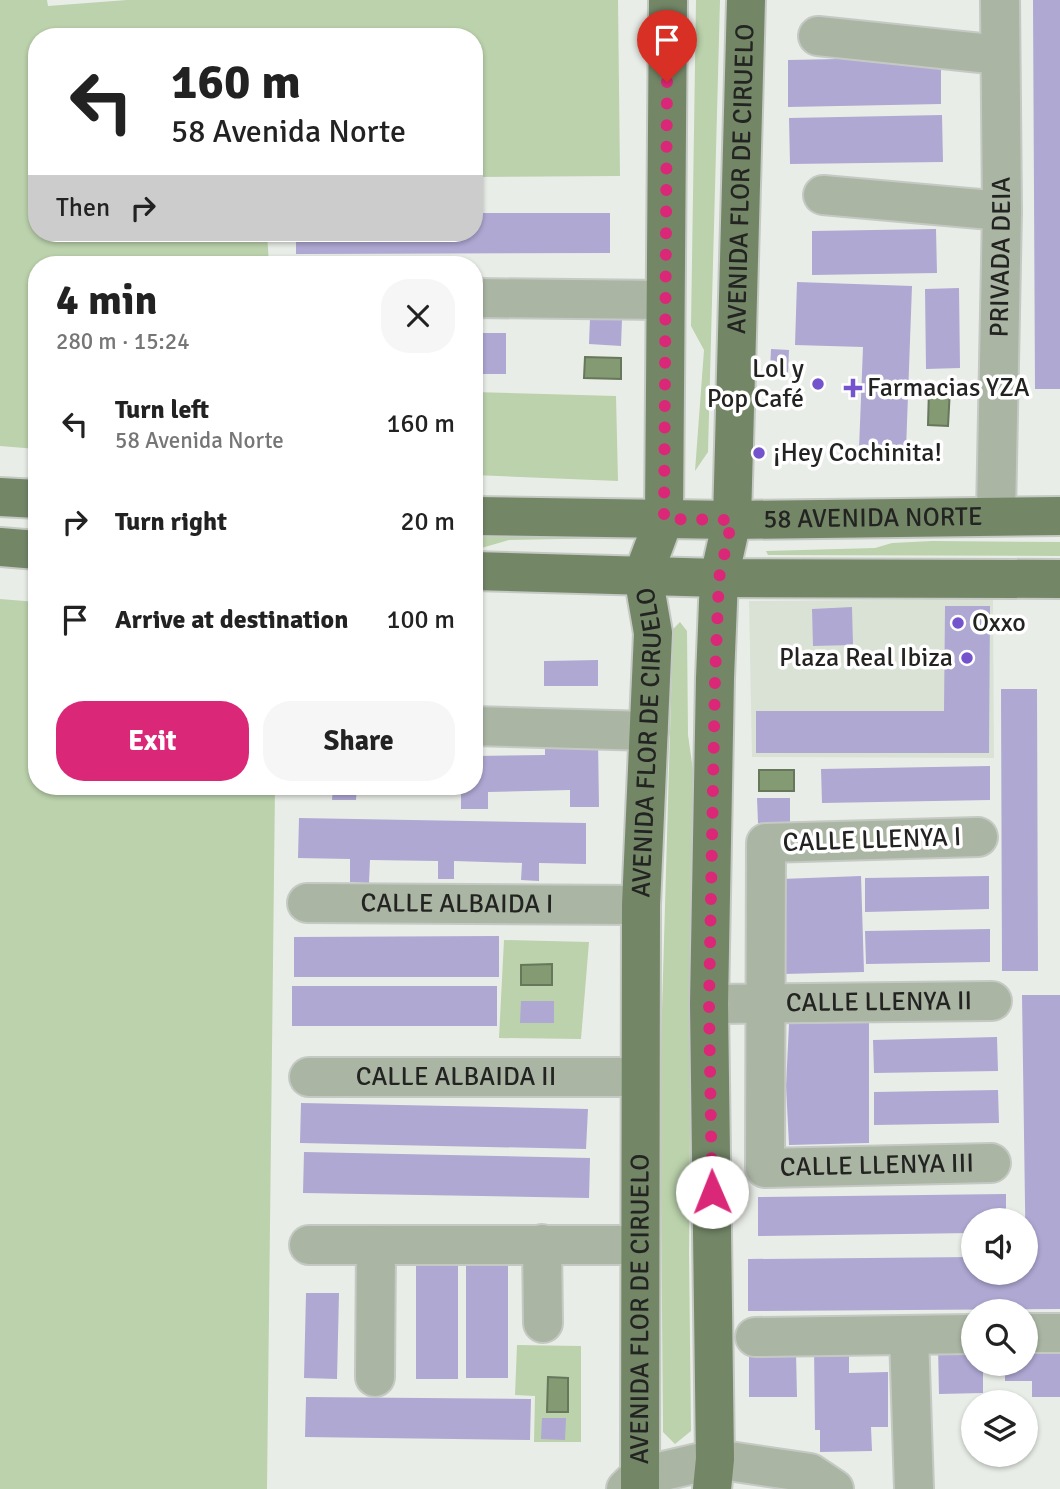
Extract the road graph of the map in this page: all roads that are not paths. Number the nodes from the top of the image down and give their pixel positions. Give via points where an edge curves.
1 (668, 0) edge
2 (746, 0) edge
3 (1000, 0) edge
4 (818, 36) dead end
5 (1000, 55) junction
6 (823, 195) dead end
7 (1002, 211) junction
8 (483, 298) edge
9 (645, 300) junction
10 (0, 496) edge
11 (28, 498) edge
12 (996, 514) junction
13 (483, 516) edge
14 (1060, 516) edge
15 (664, 519) junction
16 (732, 520) junction
17 (0, 547) edge
18 (28, 549) edge
19 (483, 571) edge
20 (643, 575) junction
21 (719, 578) junction
22 (1060, 579) edge
23 (483, 726) edge
24 (649, 730) junction
25 (978, 837) dead end
26 (307, 903) dead end
27 (624, 906) junction
28 (992, 1001) dead end
29 (740, 1004) junction
30 (309, 1077) dead end
31 (620, 1077) junction
32 (990, 1163) dead end
33 (542, 1244) junction
34 (309, 1245) dead end
35 (376, 1245) junction
36 (621, 1245) junction
37 (543, 1323) dead end
38 (1038, 1333) edge
39 (1060, 1333) edge
40 (961, 1334) edge
41 (909, 1335) junction
42 (755, 1337) dead end
43 (375, 1377) dead end
44 (713, 1474) edge
45 (913, 1476) edge
46 (635, 1485) edge
47 (834, 1489) edge

1 - 9 main road, AVENIDA FLOR DE CIRUELO
2 - 16 main road, AVENIDA FLOR DE CIRUELO
3 - 5 street, PRIVADA DEIA
4 - 5 street
5 - 7 street, PRIVADA DEIA
6 - 7 street
7 - 12 street, PRIVADA DEIA
8 - 9 street
9 - 15 main road, AVENIDA FLOR DE CIRUELO
10 - 11 main road
12 - 14 main road, 58 AVENIDA NORTE
12 - 16 main road, 58 AVENIDA NORTE
13 - 15 main road, 58 AVENIDA NORTE
15 - 16 main road, 58 AVENIDA NORTE
15 - 20 main road, AVENIDA FLOR DE CIRUELO
16 - 21 main road, AVENIDA FLOR DE CIRUELO
17 - 18 main road
19 - 20 main road
20 - 21 main road
20 - 24 main road, AVENIDA FLOR DE CIRUELO via 653,633
21 - 22 main road
21 - 29 main road, AVENIDA FLOR DE CIRUELO
23 - 24 street
24 - 27 main road, AVENIDA FLOR DE CIRUELO
25 - 29 street, CALLE LLENYA I via 766,843
26 - 27 street, CALLE ALBAIDA I
27 - 31 main road, AVENIDA FLOR DE CIRUELO
28 - 29 street, CALLE LLENYA II
29 - 32 street, CALLE LLENYA III via 765,1168
29 - 44 main road, AVENIDA FLOR DE CIRUELO
30 - 31 street, CALLE ALBAIDA II
31 - 36 main road, AVENIDA FLOR DE CIRUELO
33 - 35 street
33 - 36 street
33 - 37 street
34 - 35 street
35 - 43 street
36 - 46 main road, AVENIDA FLOR DE CIRUELO
38 - 39 street
40 - 41 street
41 - 42 street
41 - 45 street
44 - 46 street
44 - 47 street via 810,1473

